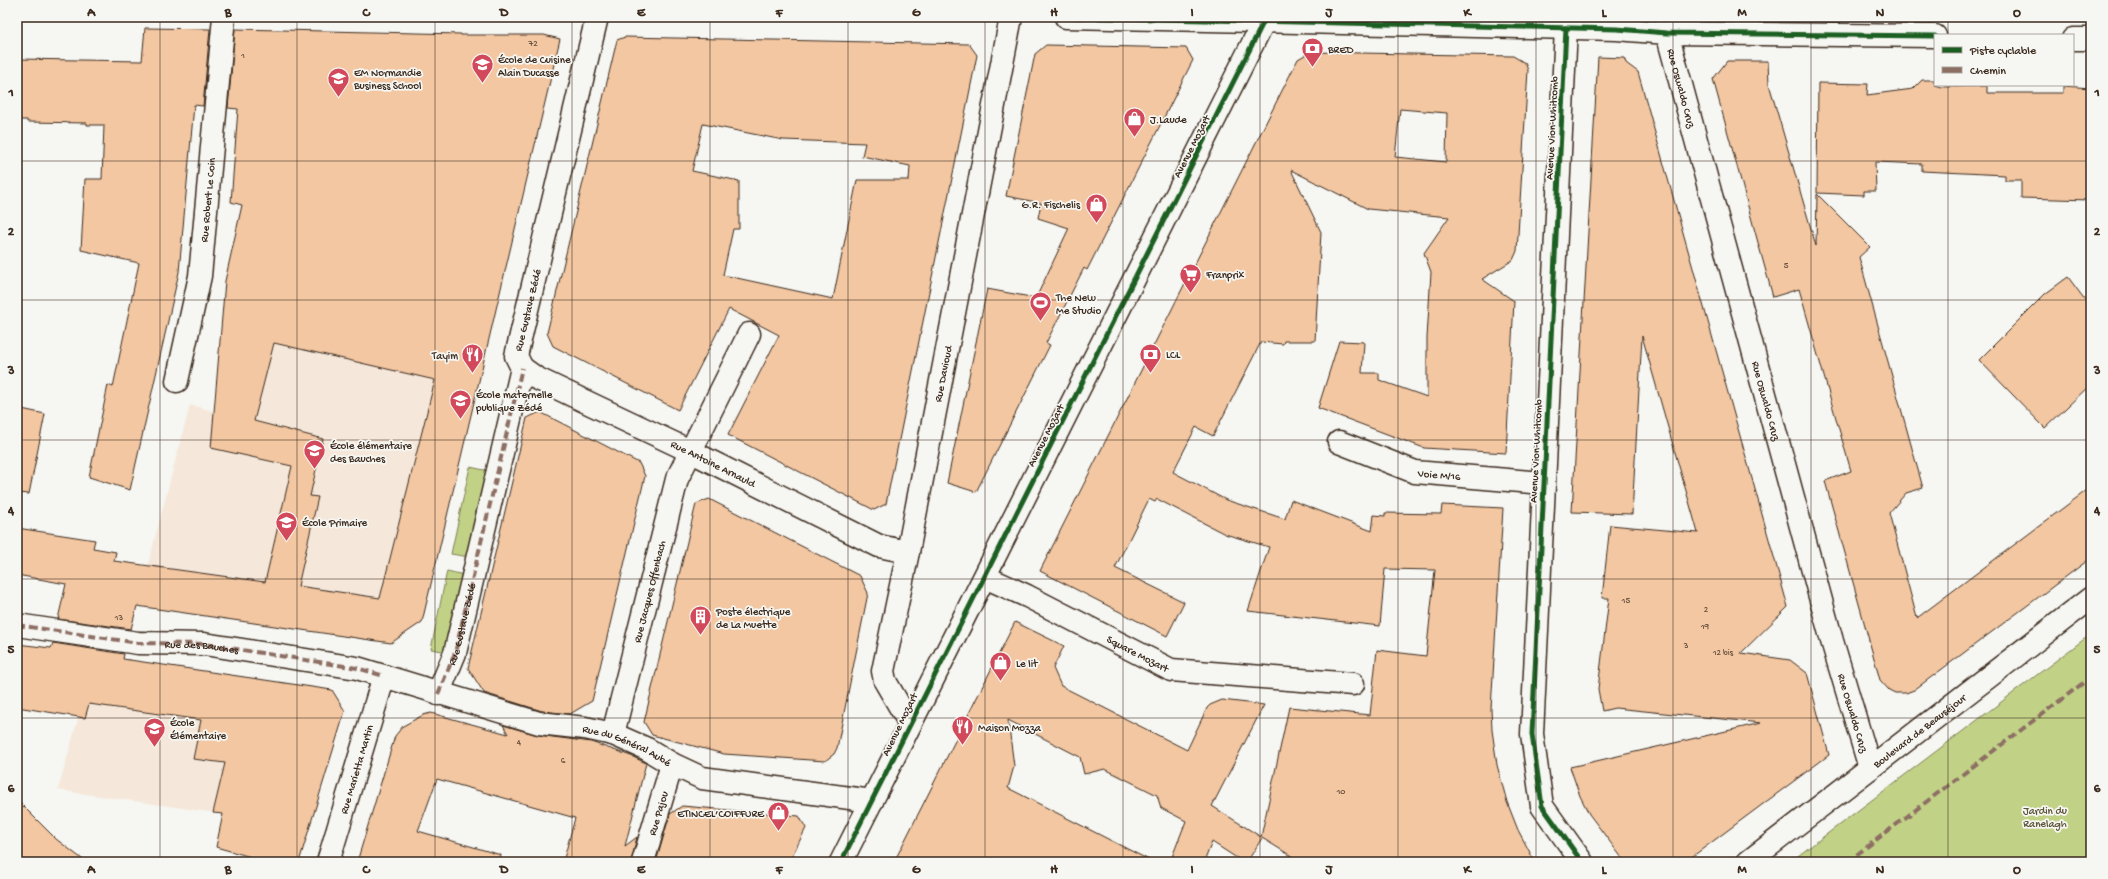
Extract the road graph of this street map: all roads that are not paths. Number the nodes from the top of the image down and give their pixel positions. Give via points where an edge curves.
1 (224, 17) edge
2 (598, 17) edge
3 (1011, 17) edge
4 (1066, 17) edge
5 (1266, 19) edge
6 (1876, 26) edge
7 (1566, 28) junction
8 (1667, 33) junction
9 (1934, 36) edge
10 (2074, 39) edge
11 (2091, 39) edge
12 (749, 334) dead end
13 (522, 368) junction
14 (177, 381) dead end
15 (1339, 442) dead end
16 (690, 451) junction
17 (1543, 484) junction
18 (908, 552) junction
19 (985, 577) junction
20 (2091, 598) edge
21 (17, 625) edge
22 (384, 676) junction
23 (1353, 684) dead end
24 (438, 694) junction
25 (910, 724) junction
26 (613, 734) junction
27 (672, 764) junction
28 (1870, 768) junction
29 (872, 801) junction
30 (328, 862) edge
31 (643, 862) edge
32 (841, 862) edge
33 (1582, 862) edge
34 (1748, 862) edge

1 - 14 street, Rue Robert Le Coin via 200,276
2 - 13 street, Rue Gustave Zédé via 516,356
3 - 18 street, Rue Davioud
4 - 5 street
5 - 7 street
5 - 19 street, Avenue Mozart
6 - 8 street
6 - 9 street
7 - 8 street
7 - 17 street, Avenue Vion-Whitcomb
8 - 28 street, Rue Oswaldo Cruz via 1832,641
10 - 11 street
12 - 16 street, Rue Jacques Offenbach
13 - 16 street, Rue Antoine Arnauld via 536,378
13 - 24 street, Rue Gustave Zédé via 456,653
15 - 17 street, Voie M/16 via 1415,472
16 - 18 street, Rue Antoine Arnauld via 879,546
16 - 26 street, Rue Jacques Offenbach via 677,479
17 - 33 street, Avenue Vion-Whitcomb via 1532,734 1542,806
18 - 25 street, Rue Davioud via 883,671 885,681
19 - 23 street, Square Mozart via 1172,670
19 - 25 street, Avenue Mozart
20 - 28 street, Boulevard de Beauséjour
21 - 22 street, Rue des Bauches via 138,644 204,644 357,668
22 - 24 street, Rue du Général Aubé
22 - 30 street, Rue Marietta Martin
24 - 26 street, Rue du Général Aubé via 539,723
25 - 29 street, Avenue Mozart
26 - 27 street, Rue du Général Aubé
27 - 29 street, Rue du Général Aubé via 702,778
27 - 31 street, Rue Pajou
28 - 34 street, Boulevard de Beauséjour
29 - 32 street, Avenue Mozart

